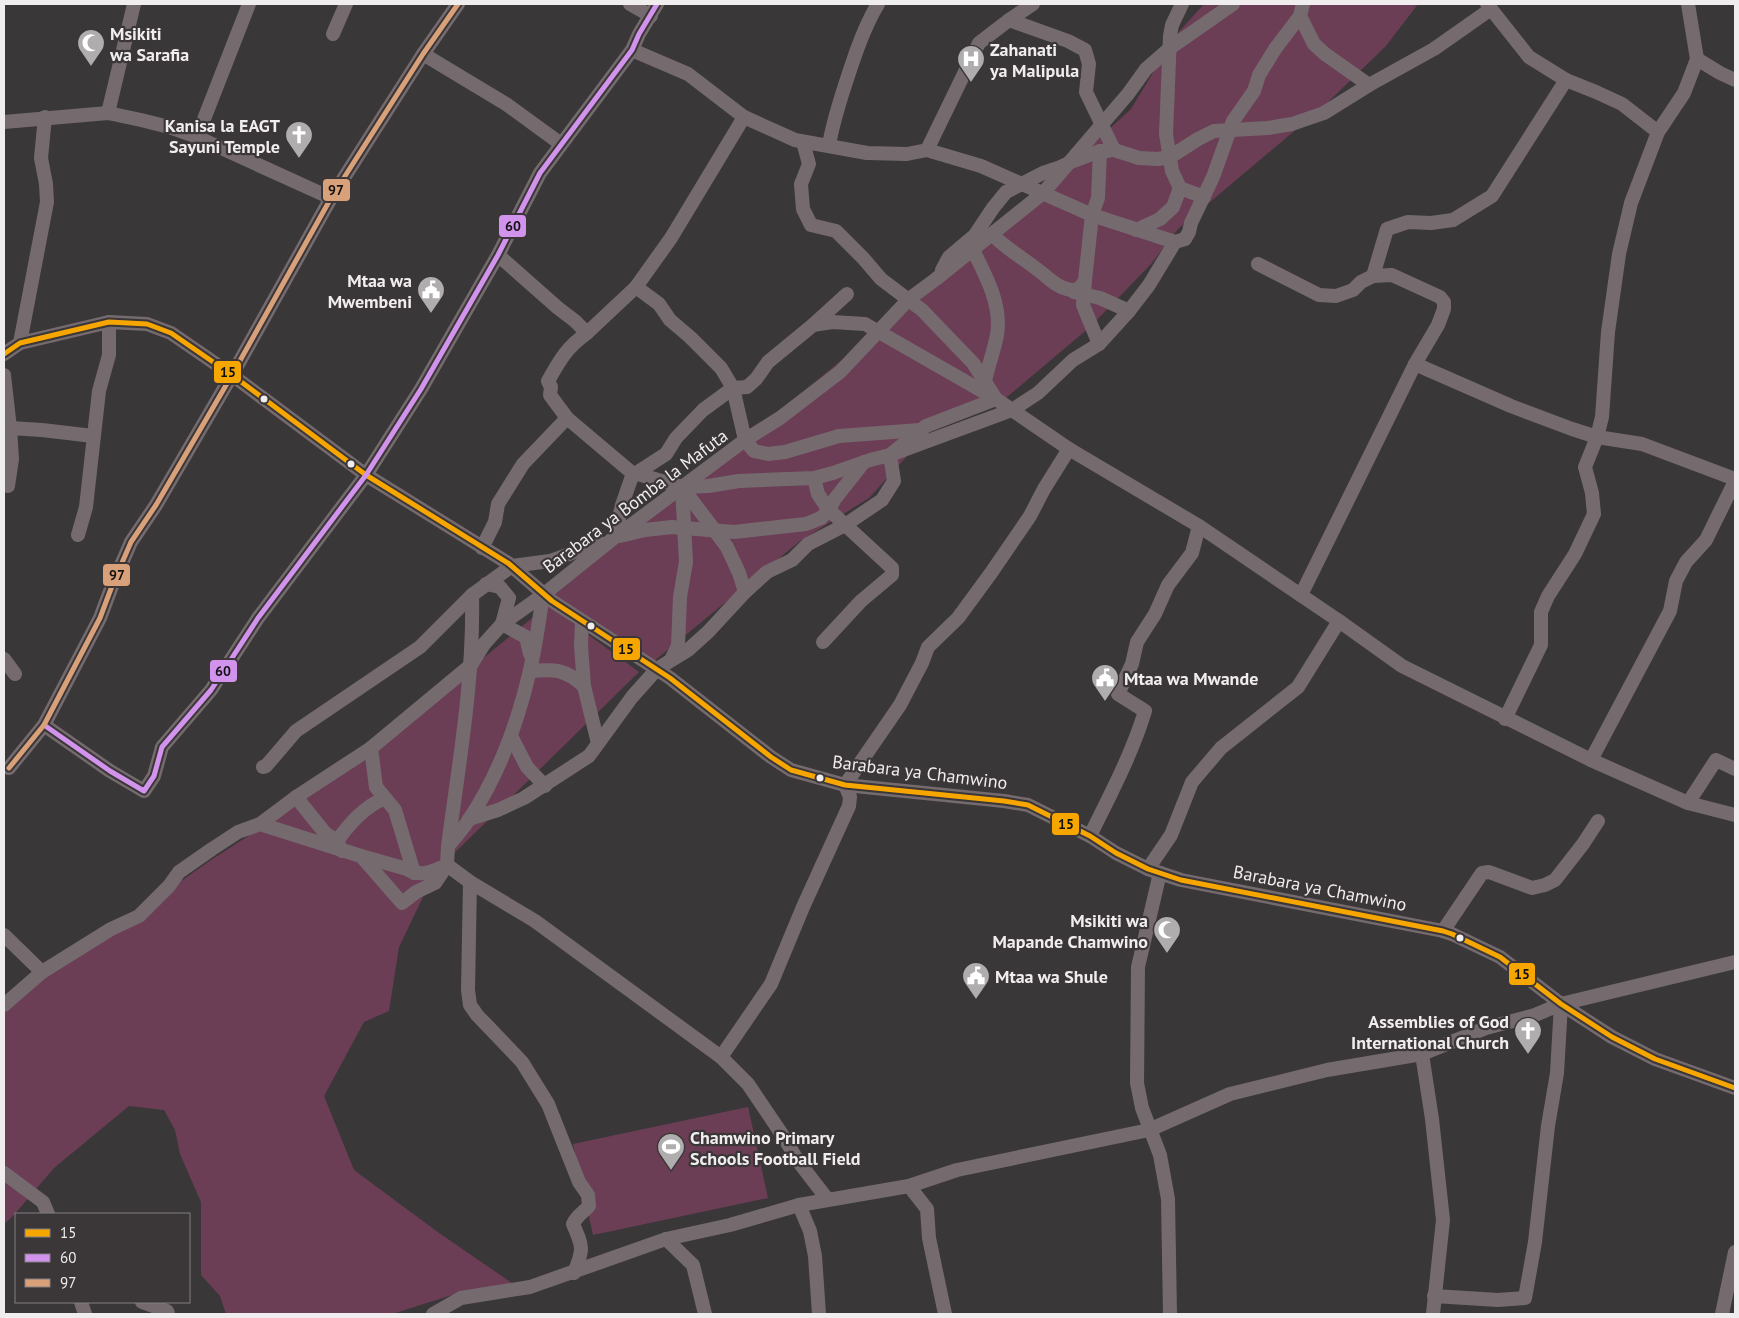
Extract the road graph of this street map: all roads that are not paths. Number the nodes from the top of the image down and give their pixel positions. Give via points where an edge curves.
1 (134, 4) edge
2 (249, 4) edge
3 (346, 4) edge
4 (630, 4) edge
5 (878, 4) edge
6 (1182, 4) edge
7 (1233, 4) edge
8 (1688, 4) edge
9 (455, 5) edge
10 (1029, 5) edge
11 (1489, 6) edge
12 (654, 10) edge
13 (1302, 10) edge
14 (1009, 20) junction
15 (333, 34) dead end
16 (1170, 48) junction
17 (632, 50) junction
18 (423, 54) junction
19 (1697, 59) junction
20 (1566, 80) junction
21 (1735, 80) edge
22 (1369, 85) junction
23 (108, 113) junction
24 (45, 117) junction
25 (744, 117) junction
26 (4, 122) edge
27 (1102, 124) junction
28 (1230, 129) junction
29 (1658, 132) junction
30 (197, 137) junction
31 (803, 142) junction
32 (561, 144) junction
33 (829, 145) junction
34 (927, 150) junction
35 (1114, 150) junction
36 (1100, 151) junction
37 (1170, 157) junction
38 (1071, 162) junction
39 (1022, 183) junction
40 (1180, 188) junction
41 (1044, 193) junction
42 (1204, 197) junction
43 (331, 198) junction
44 (1092, 215) junction
45 (1136, 230) junction
46 (992, 234) junction
47 (1175, 242) junction
48 (973, 250) junction
49 (498, 255) junction
50 (1258, 264) dead end
51 (1372, 276) junction
52 (936, 279) junction
53 (1085, 280) junction
54 (636, 287) junction
55 (1066, 289) junction
56 (847, 294) dead end
57 (1082, 295) junction
58 (909, 299) junction
59 (1129, 311) junction
60 (109, 322) junction
61 (813, 325) junction
62 (878, 332) junction
63 (587, 333) junction
64 (20, 343) junction
65 (1099, 344) junction
66 (4, 354) edge
67 (1415, 364) junction
68 (4, 375) edge
69 (232, 375) junction
70 (984, 381) junction
71 (734, 388) junction
72 (996, 398) junction
73 (1012, 410) junction
74 (567, 418) junction
75 (10, 428) junction
76 (920, 430) junction
77 (93, 436) junction
78 (1597, 437) junction
79 (745, 440) junction
80 (1068, 449) junction
81 (666, 454) junction
82 (890, 454) junction
83 (864, 462) junction
84 (635, 474) junction
85 (366, 475) junction
86 (814, 478) junction
87 (1735, 480) edge
88 (663, 482) junction
89 (8, 486) dead end
90 (682, 487) junction
91 (659, 504) junction
92 (829, 510) junction
93 (845, 525) junction
94 (1199, 526) junction
95 (685, 528) junction
96 (716, 532) junction
97 (78, 535) dead end
98 (615, 537) junction
99 (482, 548) junction
100 (512, 566) junction
101 (486, 584) junction
102 (745, 592) junction
103 (472, 595) junction
104 (544, 595) junction
105 (1301, 595) junction
106 (582, 621) junction
107 (1339, 621) junction
108 (502, 624) junction
109 (823, 642) dead end
110 (4, 659) edge
111 (671, 660) junction
112 (471, 665) junction
113 (531, 666) junction
114 (657, 670) junction
115 (15, 674) dead end
116 (584, 686) junction
117 (1505, 718) junction
118 (44, 725) junction
119 (511, 736) junction
120 (598, 743) junction
121 (371, 748) junction
122 (1591, 760) junction
123 (263, 767) dead end
124 (9, 768) dead end
125 (1735, 769) edge
126 (845, 785) junction
127 (545, 786) junction
128 (455, 788) junction
129 (296, 797) junction
130 (385, 798) junction
131 (482, 798) junction
132 (1688, 803) junction
133 (1735, 815) edge
134 (469, 819) junction
135 (1598, 821) dead end
136 (260, 824) junction
137 (1090, 836) junction
138 (339, 846) junction
139 (448, 846) junction
140 (361, 856) junction
141 (447, 865) junction
142 (1154, 871) junction
143 (414, 873) junction
144 (470, 882) junction
145 (1443, 930) junction
146 (4, 935) edge
147 (1735, 962) edge
148 (42, 972) junction
149 (1561, 1004) junction
150 (4, 1005) edge
151 (1422, 1054) junction
152 (721, 1057) junction
153 (1735, 1088) edge
154 (1149, 1130) junction
155 (4, 1173) edge
156 (909, 1186) junction
157 (828, 1200) junction
158 (799, 1205) junction
159 (48, 1213) edge
160 (666, 1239) junction
161 (1735, 1252) edge
162 (574, 1273) junction
163 (1434, 1296) junction
164 (145, 1303) edge
165 (168, 1314) edge
166 (433, 1314) edge
167 (705, 1314) edge
168 (819, 1314) edge
169 (945, 1314) edge
170 (1170, 1314) edge
171 (1433, 1314) edge
172 (1722, 1314) edge

1 - 23 street
2 - 30 street
3 - 15 street
4 - 12 street
5 - 33 street via 859,44 834,117
6 - 16 street via 1172,25
7 - 16 street, Barabara ya Bomba la Mafuta
8 - 19 street
9 - 18 street
10 - 14 street
11 - 20 street via 1529,57
11 - 22 street via 1434,49
12 - 17 street
13 - 22 street via 1314,44
13 - 28 street via 1259,75 1254,91
14 - 27 street via 1085,50 1089,64 1086,92
14 - 34 street via 979,43
16 - 27 street, Barabara ya Bomba la Mafuta via 1146,68
16 - 37 street via 1166,134
17 - 25 street via 688,74
17 - 32 street
18 - 32 street via 506,104
18 - 43 street
19 - 21 street
19 - 29 street via 1684,93
20 - 29 street via 1622,104
20 - 51 street via 1492,196 1453,220 1408,222 1387,230
22 - 28 street via 1324,113 1292,124
23 - 24 street
23 - 30 street via 170,127
24 - 26 street
24 - 64 street via 42,158 47,202
25 - 31 street
25 - 54 street via 671,238
27 - 35 street
27 - 38 street, Barabara ya Bomba la Mafuta
28 - 37 street via 1214,131
28 - 42 street
29 - 78 street via 1630,203 1619,254
30 - 43 street
31 - 33 street
31 - 58 street via 809,164 801,184 803,209 811,225 836,231 881,279
32 - 49 street via 540,172
33 - 34 street via 868,153 907,154
34 - 39 street via 981,166
35 - 36 street
35 - 37 street via 1139,158
36 - 38 street
36 - 44 street via 1098,198
37 - 40 street
38 - 39 street
38 - 41 street, Barabara ya Bomba la Mafuta
39 - 41 street
39 - 52 street via 1006,192 975,235 949,257
40 - 42 street
40 - 45 street via 1173,207 1160,220
41 - 44 street
41 - 46 street, Barabara ya Bomba la Mafuta
42 - 47 street via 1185,239
43 - 69 street
44 - 45 street
44 - 53 street
45 - 47 street
46 - 48 street, Barabara ya Bomba la Mafuta
46 - 55 street via 1002,245
47 - 59 street via 1149,286
48 - 52 street, Barabara ya Bomba la Mafuta
48 - 70 street via 989,284 997,316 997,335
49 - 63 street
49 - 85 street via 421,389
50 - 51 street via 1319,295 1336,296 1353,290
51 - 67 street via 1392,275 1440,297 1444,302 1438,325
52 - 58 street, Barabara ya Bomba la Mafuta
53 - 55 street via 1081,288
53 - 57 street
54 - 63 street
54 - 71 street via 659,304 670,320 721,368
55 - 57 street
56 - 61 street
57 - 59 street via 1100,298
57 - 65 street
58 - 62 street, Barabara ya Bomba la Mafuta
58 - 70 street via 963,352
59 - 65 street
60 - 64 street, Barabara ya Chamwino
60 - 69 street, Barabara ya Chamwino via 147,324 172,333
60 - 77 street via 109,355 99,391
61 - 62 street via 853,322 865,324
61 - 71 street via 768,362 747,387
62 - 72 street
62 - 79 street, Barabara ya Bomba la Mafuta via 840,372
63 - 74 street via 559,361 548,381 550,394
64 - 66 street, Barabara ya Chamwino
65 - 73 street via 1072,360 1038,392
67 - 78 street via 1511,406
67 - 105 street
68 - 75 street
69 - 85 street, Barabara ya Chamwino
69 - 118 street via 131,542 100,618
70 - 72 street
71 - 79 street
71 - 81 street via 703,410 676,438
72 - 73 street
72 - 76 street
73 - 80 street
73 - 82 street
74 - 84 street
74 - 99 street via 523,464 498,504 495,522
75 - 77 street
75 - 89 street via 12,459
76 - 79 street via 839,436 768,454 754,451
76 - 82 street
77 - 97 street via 86,507
78 - 87 street via 1642,444
78 - 117 street via 1585,467 1594,514 1541,612 1541,645
79 - 90 street, Barabara ya Bomba la Mafuta
80 - 94 street
80 - 126 street via 991,574 958,618 928,647 900,705
81 - 84 street
81 - 88 street
82 - 83 street
82 - 93 street via 894,481 882,500
83 - 86 street
83 - 92 street
84 - 88 street
84 - 98 street via 622,505
85 - 99 street, Barabara ya Chamwino
85 - 118 street via 258,618 211,690 162,747 154,776 144,791
86 - 90 street
86 - 92 street via 818,494
87 - 122 street via 1706,540 1686,562 1676,581 1670,611
88 - 90 street
88 - 91 street
90 - 91 street, Barabara ya Bomba la Mafuta
90 - 95 street
90 - 96 street
91 - 98 street, Barabara ya Bomba la Mafuta
92 - 93 street
92 - 96 street via 821,518 806,524
93 - 102 street via 808,544 792,560 767,572
93 - 109 street via 892,568 892,575 861,600
94 - 105 street
94 - 137 street via 1192,553 1168,585 1137,642 1132,664 1118,694 1145,711 1122,770
95 - 96 street
95 - 98 street via 645,530
95 - 111 street via 686,562 680,597 678,646
96 - 102 street via 727,547
98 - 100 street via 550,561
98 - 104 street, Barabara ya Bomba la Mafuta
99 - 100 street, Barabara ya Chamwino
100 - 101 street
100 - 104 street, Barabara ya Chamwino
101 - 103 street
101 - 108 street via 500,587 509,598
102 - 111 street via 708,632
103 - 112 street
103 - 123 street via 420,647 296,731
104 - 106 street, Barabara ya Chamwino
104 - 108 street, Barabara ya Bomba la Mafuta
104 - 113 street
105 - 107 street
106 - 114 street, Barabara ya Chamwino
106 - 116 street via 580,646
107 - 117 street via 1402,666
107 - 142 street via 1298,687 1221,748 1192,782
108 - 112 street, Barabara ya Bomba la Mafuta
108 - 113 street via 526,638
110 - 115 street
111 - 114 street
112 - 121 street, Barabara ya Bomba la Mafuta
112 - 128 street
113 - 116 street via 572,676
113 - 119 street
114 - 120 street
114 - 126 street, Barabara ya Chamwino via 771,758 791,770
116 - 120 street
117 - 122 street
118 - 124 street
119 - 127 street via 527,767
119 - 131 street
120 - 127 street via 589,756
121 - 129 street, Barabara ya Bomba la Mafuta
121 - 130 street via 376,787
122 - 132 street
125 - 132 street via 1716,760
126 - 137 street, Barabara ya Chamwino via 1028,805
126 - 152 street via 850,797 849,806 771,984
127 - 134 street via 498,810
128 - 131 street via 470,801
128 - 139 street
129 - 136 street, Barabara ya Bomba la Mafuta
129 - 138 street
130 - 138 street via 371,804 347,827
130 - 143 street via 395,810
131 - 134 street
132 - 133 street
134 - 139 street
135 - 145 street via 1555,880 1545,885 1532,888 1489,872 1482,873
136 - 138 street
136 - 148 street, Barabara ya Bomba la Mafuta via 238,832 179,872 139,916 111,929
137 - 142 street, Barabara ya Chamwino
138 - 140 street
139 - 141 street
140 - 141 street via 402,903 435,883
140 - 143 street
141 - 143 street via 428,874
141 - 144 street
142 - 145 street, Barabara ya Chamwino via 1181,880
142 - 154 street via 1138,966 1137,1082
144 - 152 street via 535,921
144 - 162 street via 470,1005 522,1062 548,1104 578,1182 588,1195 590,1206 576,1216 573,1224 582,1246
145 - 149 street, Barabara ya Chamwino via 1500,957
146 - 148 street
147 - 149 street
148 - 150 street, Barabara ya Bomba la Mafuta
149 - 151 street via 1486,1028
149 - 153 street, Barabara ya Chamwino via 1612,1037 1655,1059
149 - 163 street via 1557,1073 1525,1298 1498,1300
151 - 154 street via 1326,1070 1230,1094
151 - 163 street via 1443,1220
152 - 157 street via 748,1084 798,1161
154 - 156 street via 958,1170
154 - 170 street via 1160,1155 1168,1199
155 - 159 street via 43,1202
156 - 157 street
156 - 169 street via 927,1209 929,1238
157 - 158 street
158 - 160 street
158 - 168 street via 810,1231 815,1256
160 - 162 street
160 - 167 street via 693,1265
161 - 172 street
162 - 166 street via 530,1287 461,1298
163 - 171 street
164 - 165 street

